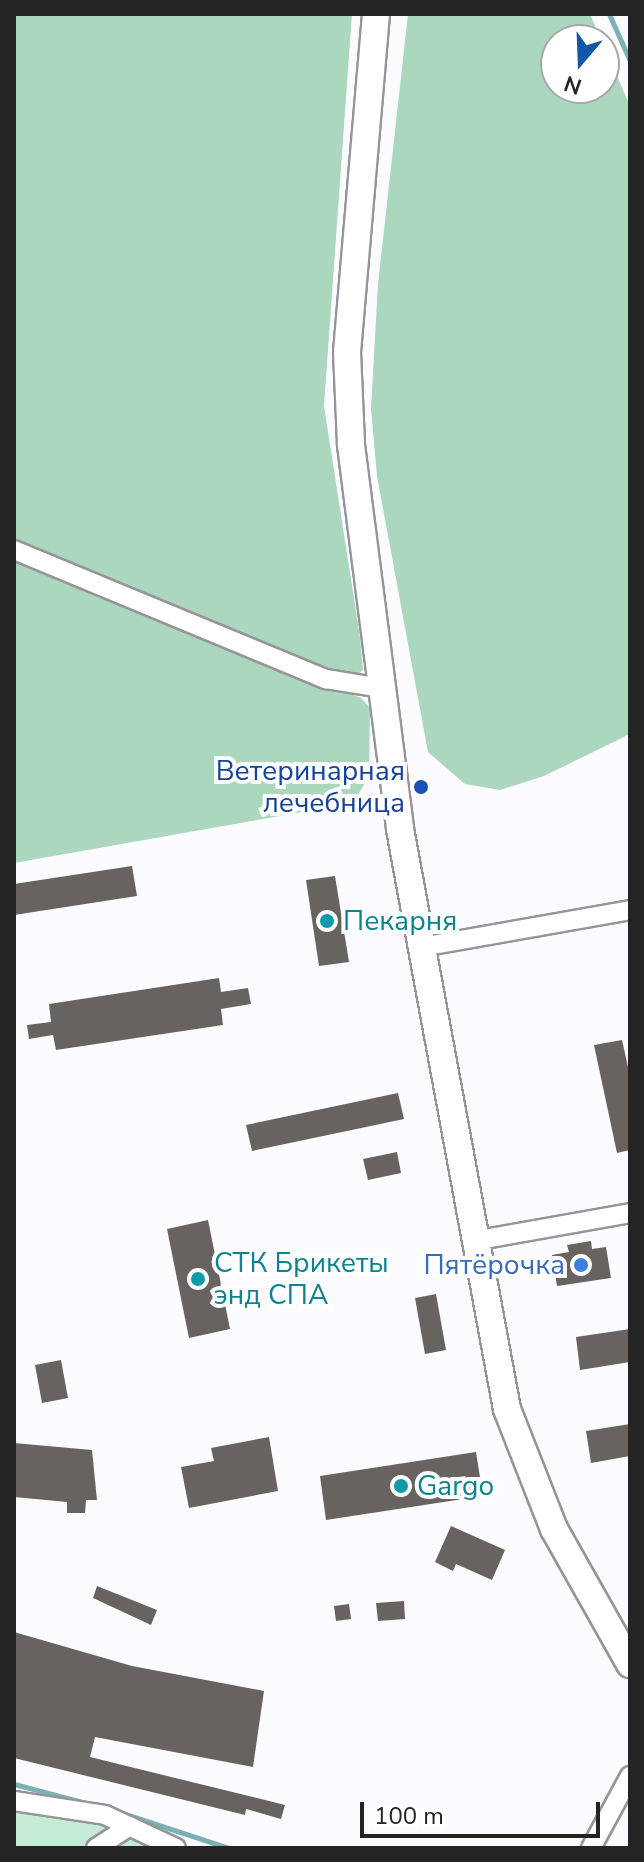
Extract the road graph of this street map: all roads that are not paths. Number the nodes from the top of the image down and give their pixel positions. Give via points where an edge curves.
1 (376, 14) edge
2 (14, 550) edge
3 (382, 688) junction
4 (630, 910) edge
5 (421, 947) junction
6 (630, 1213) edge
7 (473, 1241) junction
8 (627, 1659) edge
9 (630, 1776) edge
10 (14, 1801) edge
11 (130, 1826) junction
12 (96, 1848) edge
13 (176, 1848) edge
14 (591, 1848) edge

1 - 3 street via 347,352 351,445
2 - 3 street via 326,679
3 - 5 street
4 - 5 street
5 - 7 street
6 - 7 street
7 - 8 street via 507,1409 526,1468
9 - 14 street
10 - 11 street via 105,1815
11 - 12 street
11 - 13 street

